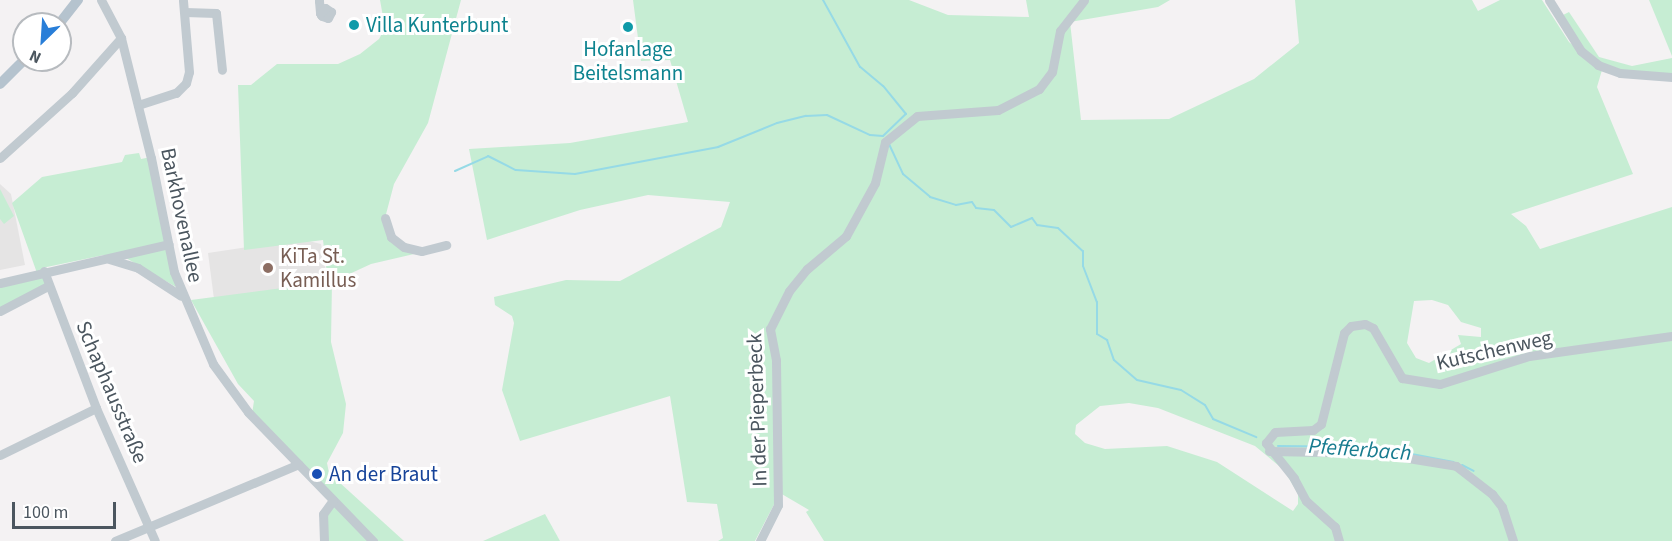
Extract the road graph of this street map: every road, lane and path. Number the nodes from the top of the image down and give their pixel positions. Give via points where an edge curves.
1 (78, 0) edge
2 (101, 0) edge
3 (183, 0) edge
4 (319, 0) edge
5 (1084, 0) edge
6 (1549, 0) edge
7 (68, 12) edge
8 (185, 12) junction
9 (320, 13) dead end
10 (121, 38) junction
11 (222, 70) dead end
12 (12, 72) edge
13 (1672, 77) edge
14 (0, 84) edge
15 (138, 105) junction
16 (0, 158) edge
17 (385, 218) dead end
18 (169, 244) junction
19 (446, 245) dead end
20 (104, 258) junction
21 (44, 272) junction
22 (0, 283) edge
23 (48, 286) junction
24 (181, 296) junction
25 (0, 311) edge
26 (1672, 336) edge
27 (96, 408) junction
28 (1269, 451) junction
29 (0, 455) edge
30 (299, 464) junction
31 (333, 500) junction
32 (149, 526) junction
33 (115, 541) edge
34 (155, 541) edge
35 (324, 541) edge
36 (373, 541) edge
37 (760, 541) edge
38 (1339, 541) edge
39 (1513, 541) edge

1 - 7 main road
2 - 10 street, Barkhovenallee
3 - 8 street
4 - 9 street
5 - 37 street, In der Pieperbeck via 1060,31 1052,72 1039,89 998,110 929,113 902,125 882,148 874,183 849,231 796,280 770,329 776,360 778,506
6 - 13 street via 1581,51 1598,65 1620,74
8 - 11 street via 216,13
8 - 15 street via 189,72 186,83 176,93
10 - 15 street, Barkhovenallee
10 - 16 street via 72,93
12 - 14 main road
15 - 18 street, Barkhovenallee
17 - 19 street via 391,237 404,247 422,250
18 - 20 street
18 - 24 street, Barkhovenallee
20 - 21 street
20 - 24 street via 138,267
21 - 22 street
21 - 23 street, Schaphausstraße
23 - 25 street
23 - 27 street, Schaphausstraße
24 - 30 street, Barkhovenallee via 223,380
26 - 28 street, Kutschenweg via 1529,356 1440,384 1412,382 1400,376 1378,333 1369,326 1356,324 1344,333 1323,422 1313,430 1275,432 1266,441
27 - 29 street
27 - 32 street, Schaphausstraße
28 - 38 street via 1294,478 1306,501 1334,525
28 - 39 street via 1377,453 1447,463 1470,474 1492,494 1502,507
30 - 31 street, Barkhovenallee
30 - 32 street
31 - 35 street via 323,514
31 - 36 street, Barkhovenallee
32 - 33 street
32 - 34 street, Schaphausstraße

